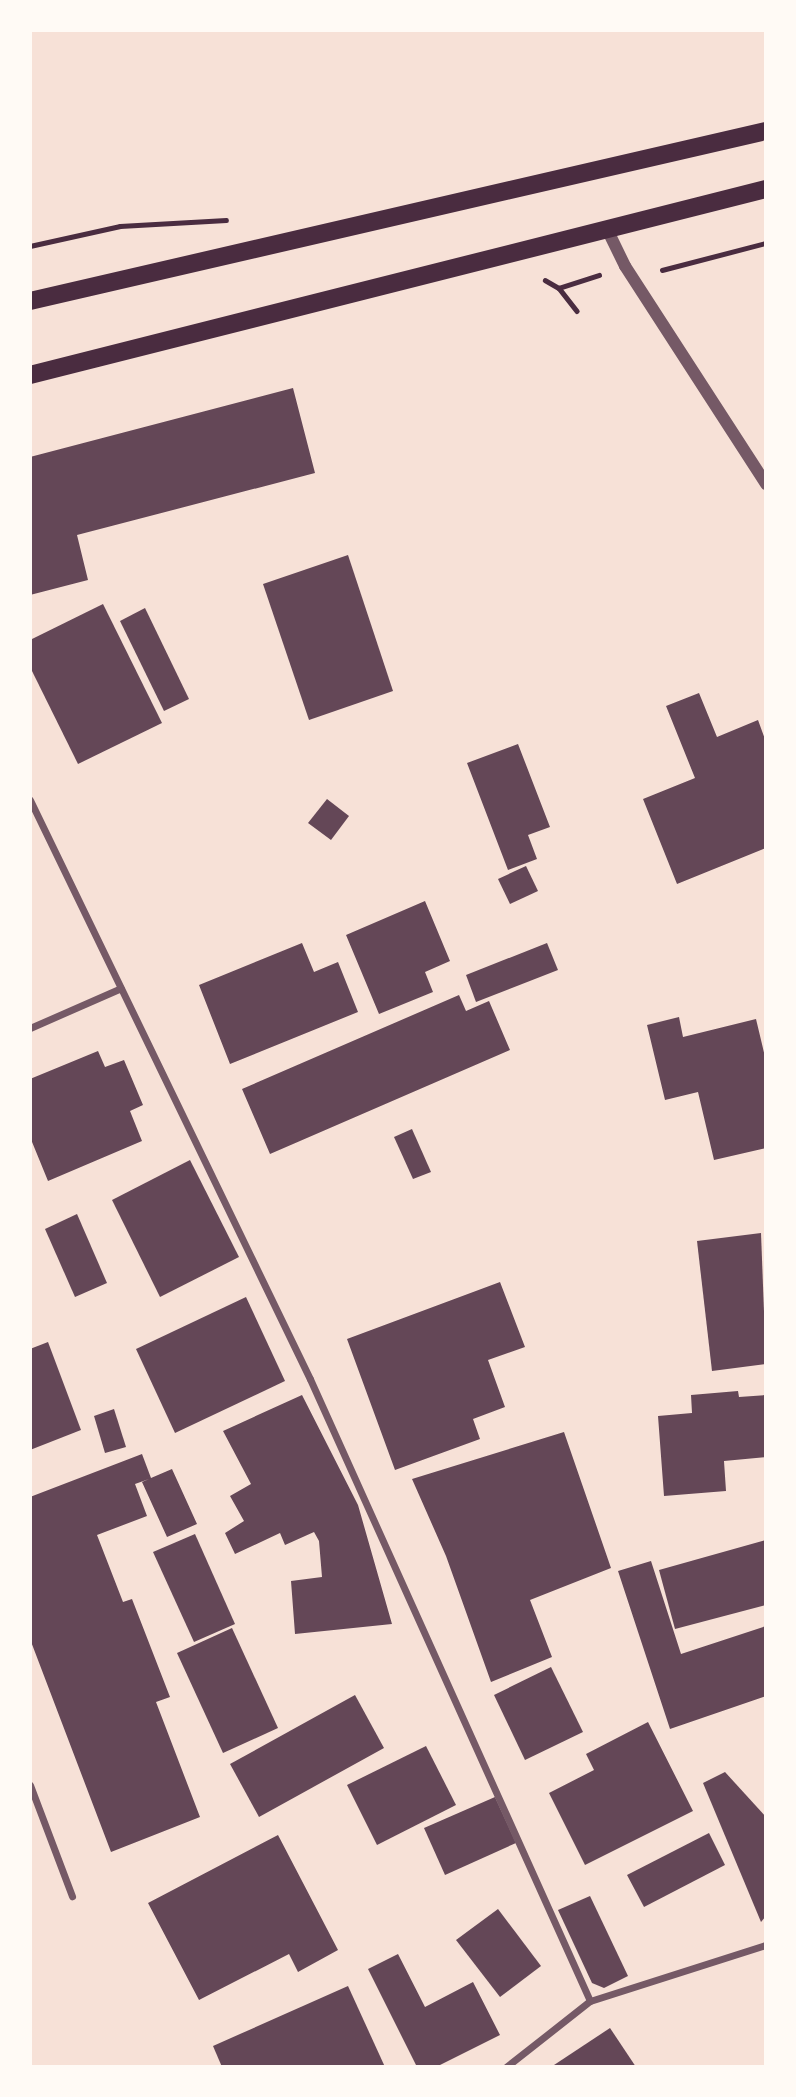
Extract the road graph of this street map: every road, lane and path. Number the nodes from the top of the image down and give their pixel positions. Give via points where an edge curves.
1 (766, 131) edge
2 (766, 189) edge
3 (229, 219) dead end
4 (606, 227) junction
5 (766, 243) edge
6 (30, 246) edge
7 (674, 266) dead end
8 (559, 288) dead end
9 (30, 301) edge
10 (577, 311) dead end
11 (30, 375) edge
12 (766, 484) edge
13 (30, 800) edge
14 (121, 988) junction
15 (30, 1028) edge
16 (30, 1785) edge
17 (72, 1896) dead end
18 (766, 1945) edge
19 (590, 2001) junction
20 (506, 2067) edge

1 - 9 main road
2 - 4 main road
3 - 6 path via 120,226
4 - 11 main road
4 - 12 street via 625,266
5 - 7 path
8 - 10 path
13 - 14 street
14 - 15 street
14 - 19 street via 310,1379
16 - 17 street
18 - 19 street
19 - 20 street

